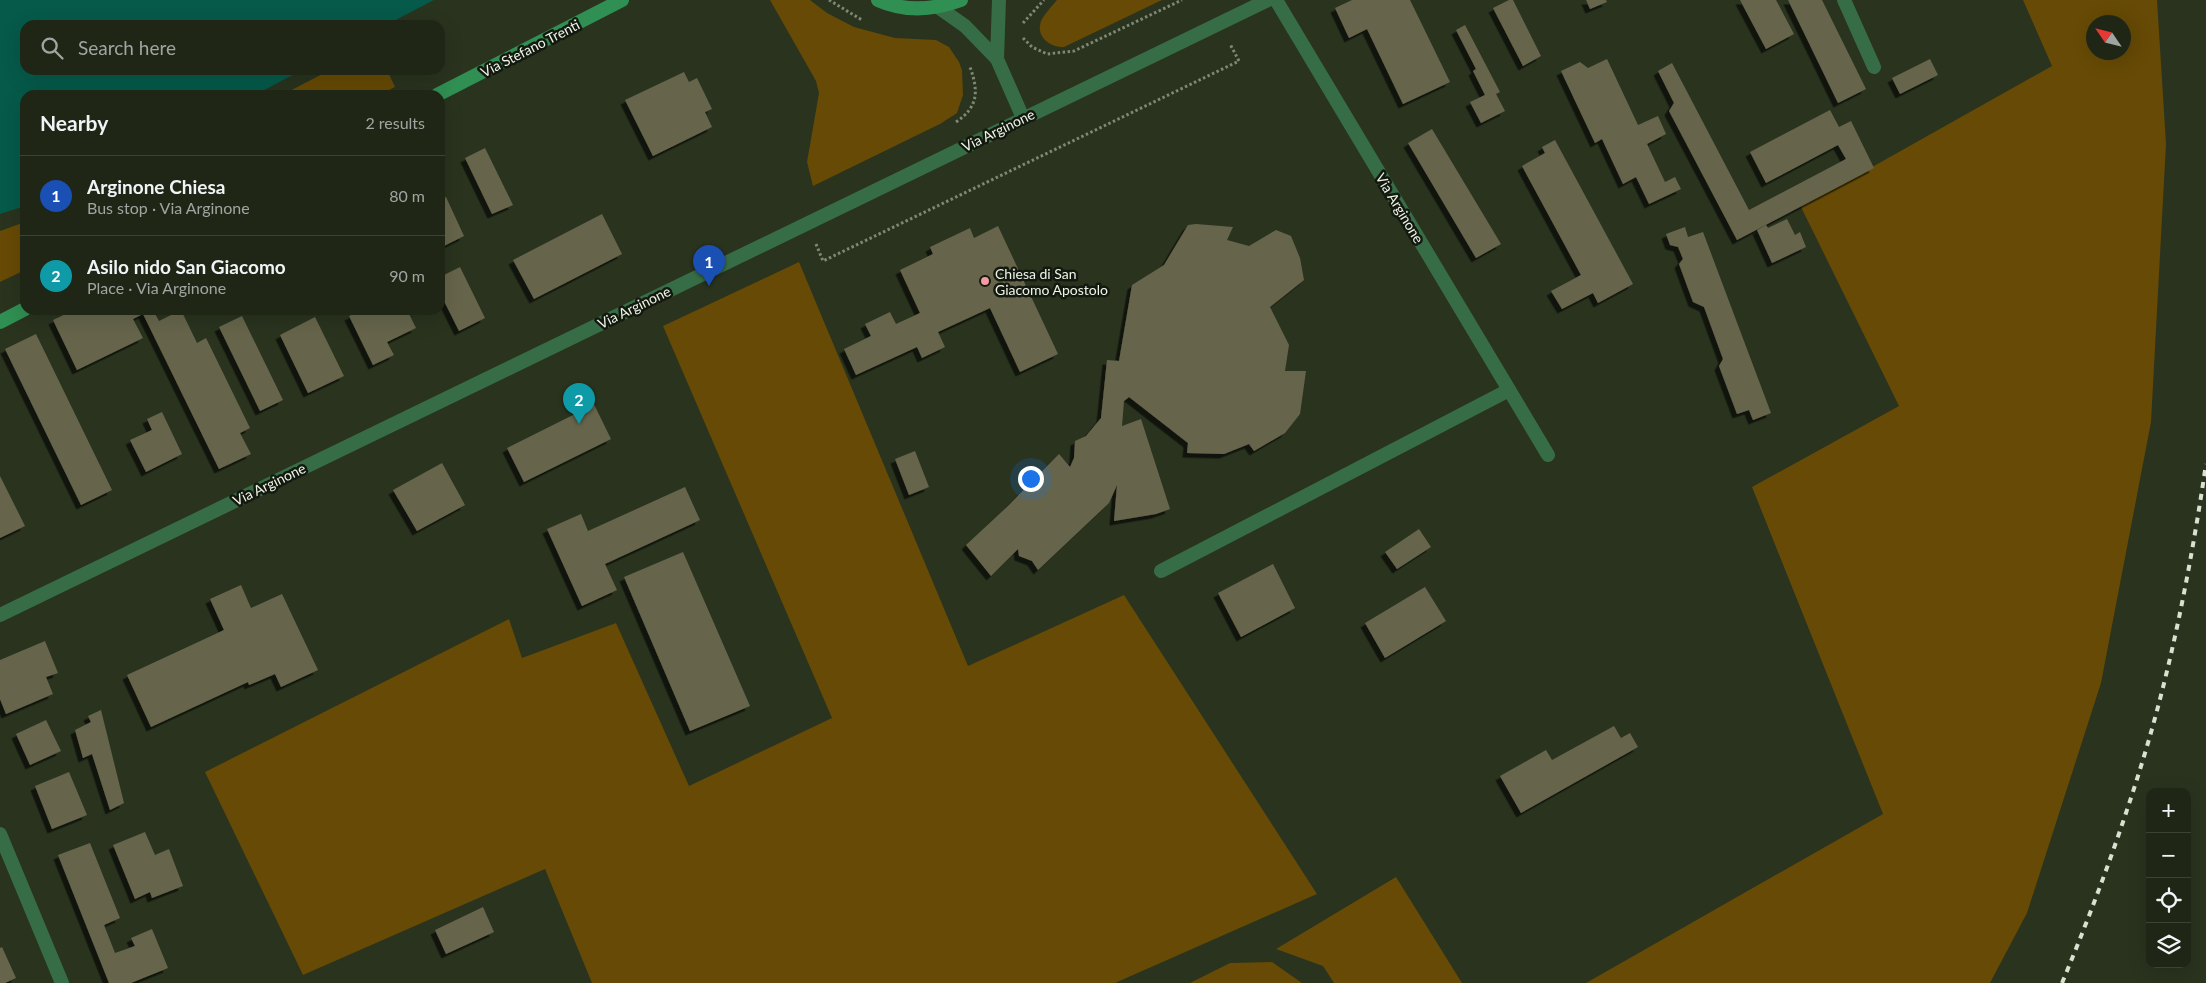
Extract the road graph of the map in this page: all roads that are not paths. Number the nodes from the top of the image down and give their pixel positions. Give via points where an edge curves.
1 (622, 0) edge
2 (878, 0) edge
3 (961, 0) edge
4 (999, 0) edge
5 (1268, 0) edge
6 (1276, 0) edge
7 (1844, 0) edge
8 (938, 7) junction
9 (997, 59) junction
10 (1874, 67) dead end
11 (445, 91) edge
12 (1022, 118) junction
13 (20, 312) edge
14 (0, 322) edge
15 (1509, 390) junction
16 (1548, 455) dead end
17 (1161, 571) dead end
18 (0, 615) edge
19 (0, 834) edge
20 (62, 983) edge

1 - 11 main road, Via Stefano Trenti
2 - 8 main road via 908,8
3 - 8 main road
4 - 9 street
5 - 12 street, Via Arginone
6 - 15 street, Via Arginone
7 - 10 street
8 - 9 street via 965,26
9 - 12 street
12 - 18 street, Via Arginone
13 - 14 main road
15 - 16 street, Via Arginone
15 - 17 street
19 - 20 street

